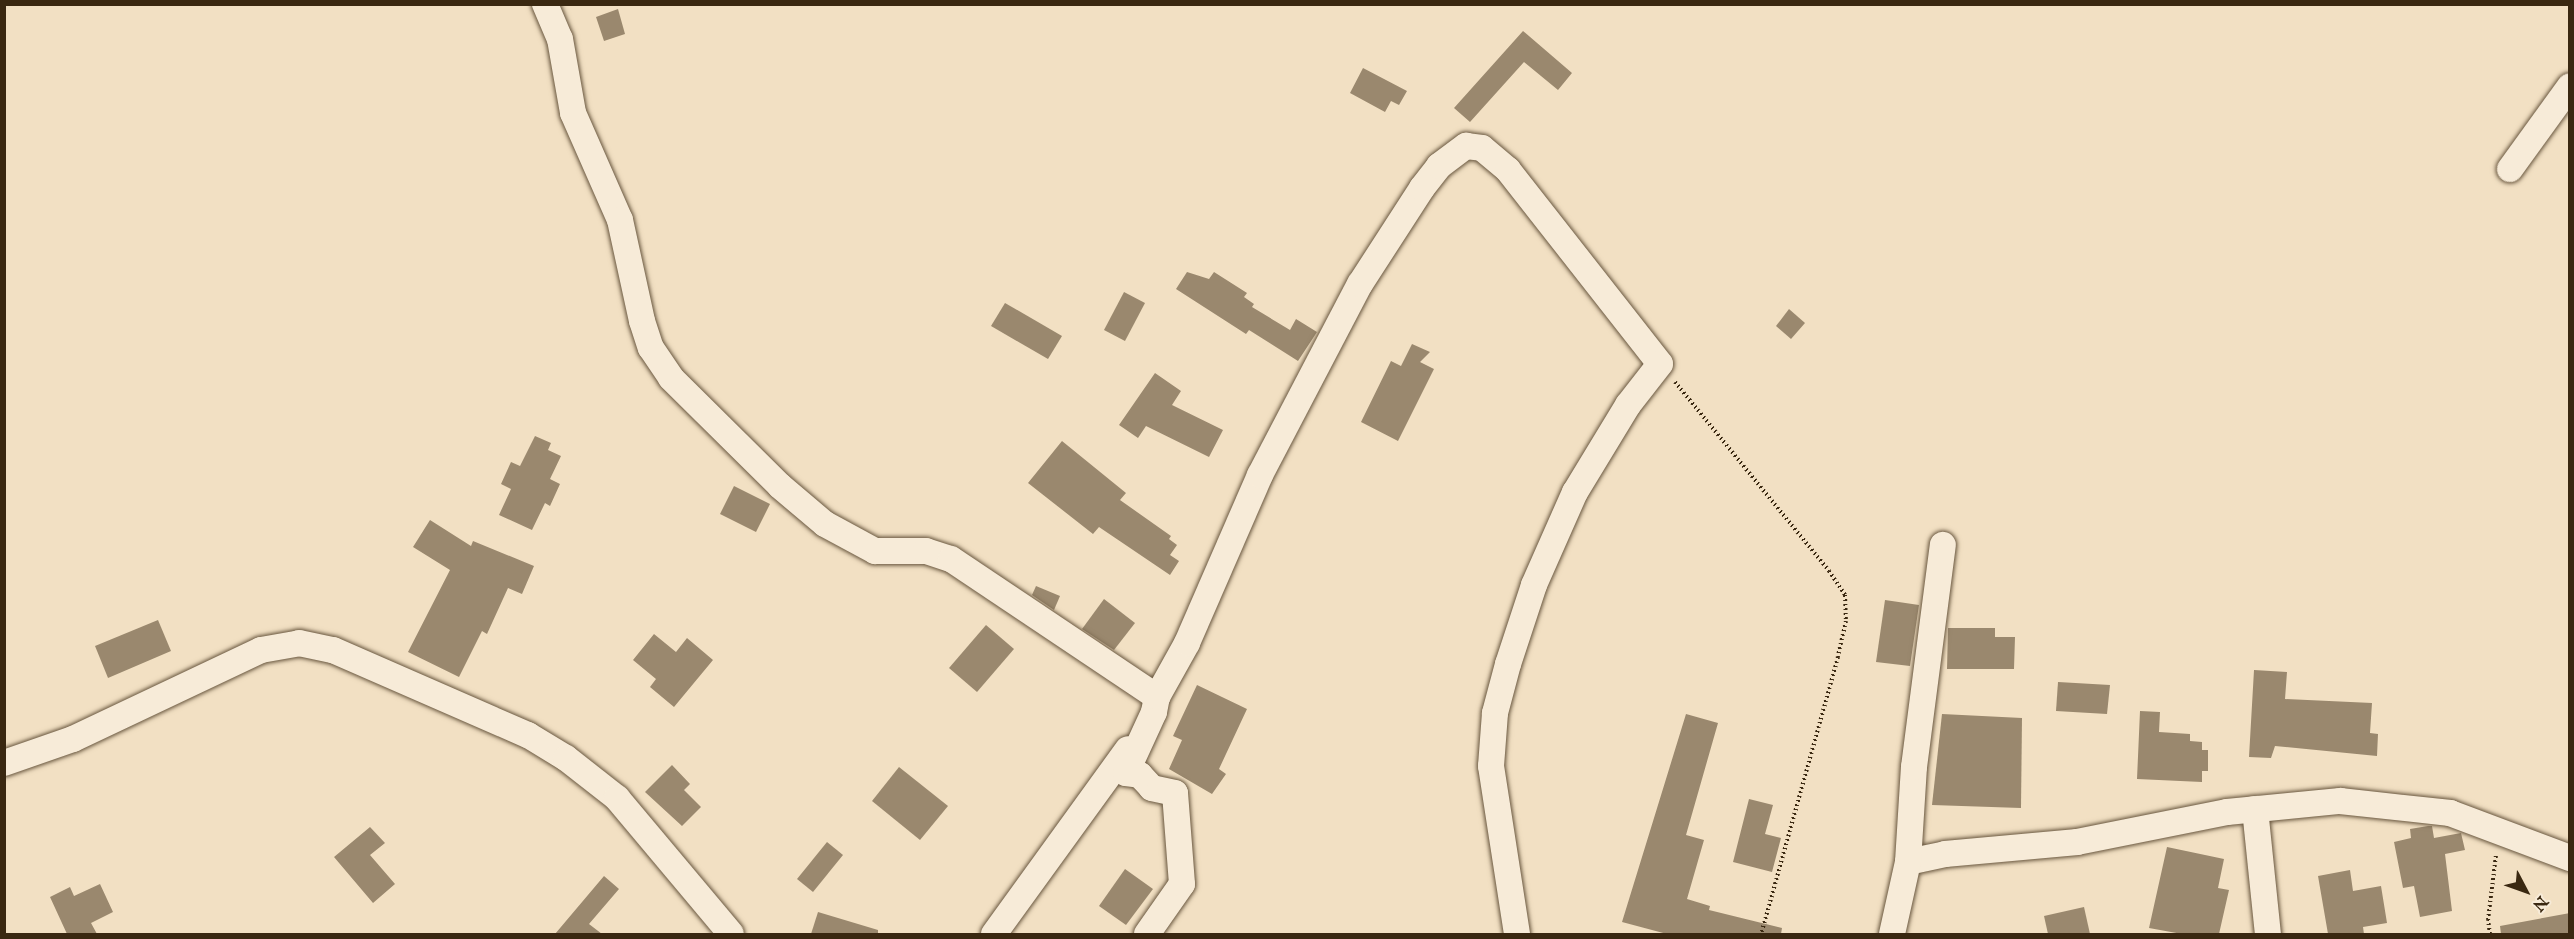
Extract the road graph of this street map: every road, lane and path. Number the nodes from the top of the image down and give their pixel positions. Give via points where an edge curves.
1 (545, 4) edge
2 (2570, 86) edge
3 (2510, 169) dead end
4 (1660, 364) junction
5 (1943, 545) dead end
6 (1156, 705) junction
7 (4, 763) edge
8 (2255, 809) junction
9 (2498, 834) junction
10 (2570, 858) edge
11 (1908, 862) junction
12 (732, 934) edge
13 (994, 934) edge
14 (1147, 934) edge
15 (1517, 934) edge
16 (1761, 934) edge
17 (1892, 934) edge
18 (2268, 934) edge
19 (2490, 934) edge

1 - 6 street via 560,39 573,113 620,220 651,348 671,378 780,486 825,524 875,551 926,551 951,559
2 - 3 street
4 - 6 street via 1508,170 1482,148 1460,148 1422,188 1360,284 1260,475
4 - 15 street via 1628,405 1575,492 1534,585 1495,713 1491,766
4 - 16 path via 1830,571 1845,595 1842,639
5 - 11 street via 1914,766
6 - 13 street
6 - 14 street via 1126,773 1140,775 1141,781 1152,788 1175,794 1182,884
7 - 12 street via 73,739 261,650 299,644 333,651 528,735 566,758 617,798
8 - 9 street via 2340,801 2418,808 2483,822
8 - 11 street via 2077,842 1944,854
8 - 18 street
9 - 10 street
9 - 19 path via 2488,920
11 - 17 street

